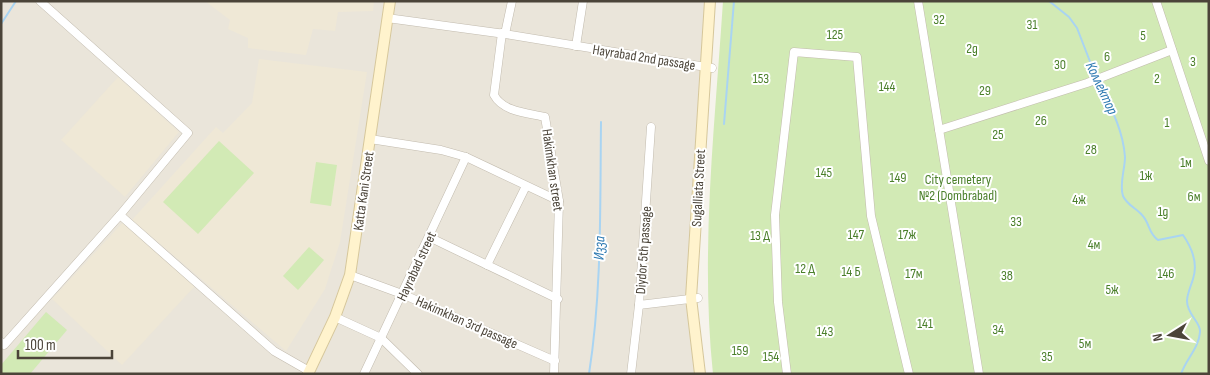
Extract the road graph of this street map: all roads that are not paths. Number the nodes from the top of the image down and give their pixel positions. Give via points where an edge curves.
1 (40, 1) edge
2 (390, 1) edge
3 (512, 1) edge
4 (583, 1) edge
5 (710, 1) edge
6 (716, 1) edge
7 (918, 1) edge
8 (1156, 1) edge
9 (387, 18) junction
10 (504, 34) junction
11 (576, 46) junction
12 (1172, 50) junction
13 (708, 67) junction
14 (651, 126) dead end
15 (939, 130) junction
16 (370, 139) junction
17 (466, 157) junction
18 (1209, 161) edge
19 (526, 186) junction
20 (559, 201) junction
21 (120, 215) junction
22 (429, 238) junction
23 (487, 265) junction
24 (350, 275) junction
25 (402, 294) junction
26 (694, 298) junction
27 (558, 299) junction
28 (639, 305) junction
29 (335, 317) junction
30 (381, 338) junction
31 (1, 342) edge
32 (555, 361) junction
33 (309, 373) edge
34 (364, 374) edge
35 (418, 374) edge
36 (554, 374) edge
37 (632, 374) edge
38 (700, 374) edge
39 (705, 374) edge
40 (787, 374) edge
41 (909, 374) edge
42 (979, 374) edge

1 - 21 street via 188,133
2 - 9 main road, Katta Kani Street
3 - 10 street
4 - 11 street, Hayrаbаd 2nd passage
5 - 13 main road, Sugalliata Street
6 - 13 main road, Sugalliata Street
7 - 15 street
8 - 12 street
9 - 10 street, Hayrаbаd 2nd passage
9 - 16 main road, Katta Kani Street
10 - 11 street, Hayrаbаd 2nd passage
10 - 20 street, Hakimkhаn street via 494,95 504,107 545,117
11 - 13 street, Hayrаbаd 2nd passage
12 - 15 street via 1087,83
12 - 18 street
13 - 26 main road, Sugalliata Street
14 - 28 street, Diydor 5th passage
15 - 42 street
16 - 17 street
16 - 24 main road, Katta Kani Street
17 - 19 street
17 - 22 street, Hayrabad street
19 - 20 street
19 - 23 street
20 - 27 street, Hakimkhаn street
21 - 31 street via 4,345
21 - 33 street via 274,350
22 - 23 street
22 - 25 street, Hayrabad street
23 - 27 street
24 - 25 street, Hakimkhаn 3rd passage
24 - 29 main road, Katta Kani Street
25 - 30 street, Hayrabad street
25 - 32 street, Hakimkhаn 3rd passage
26 - 28 street
26 - 38 main road, Sugalliata Street
26 - 39 main road, Sugalliata Street
27 - 32 street, Hakimkhаn street
28 - 37 street, Diydor 5th passage
29 - 30 street
29 - 33 main road, Katta Kani Street
30 - 34 street, Hayrabad street
30 - 35 street
32 - 36 street, Hakimkhаn street
40 - 41 street via 778,302 775,215 794,52 857,58 871,216

